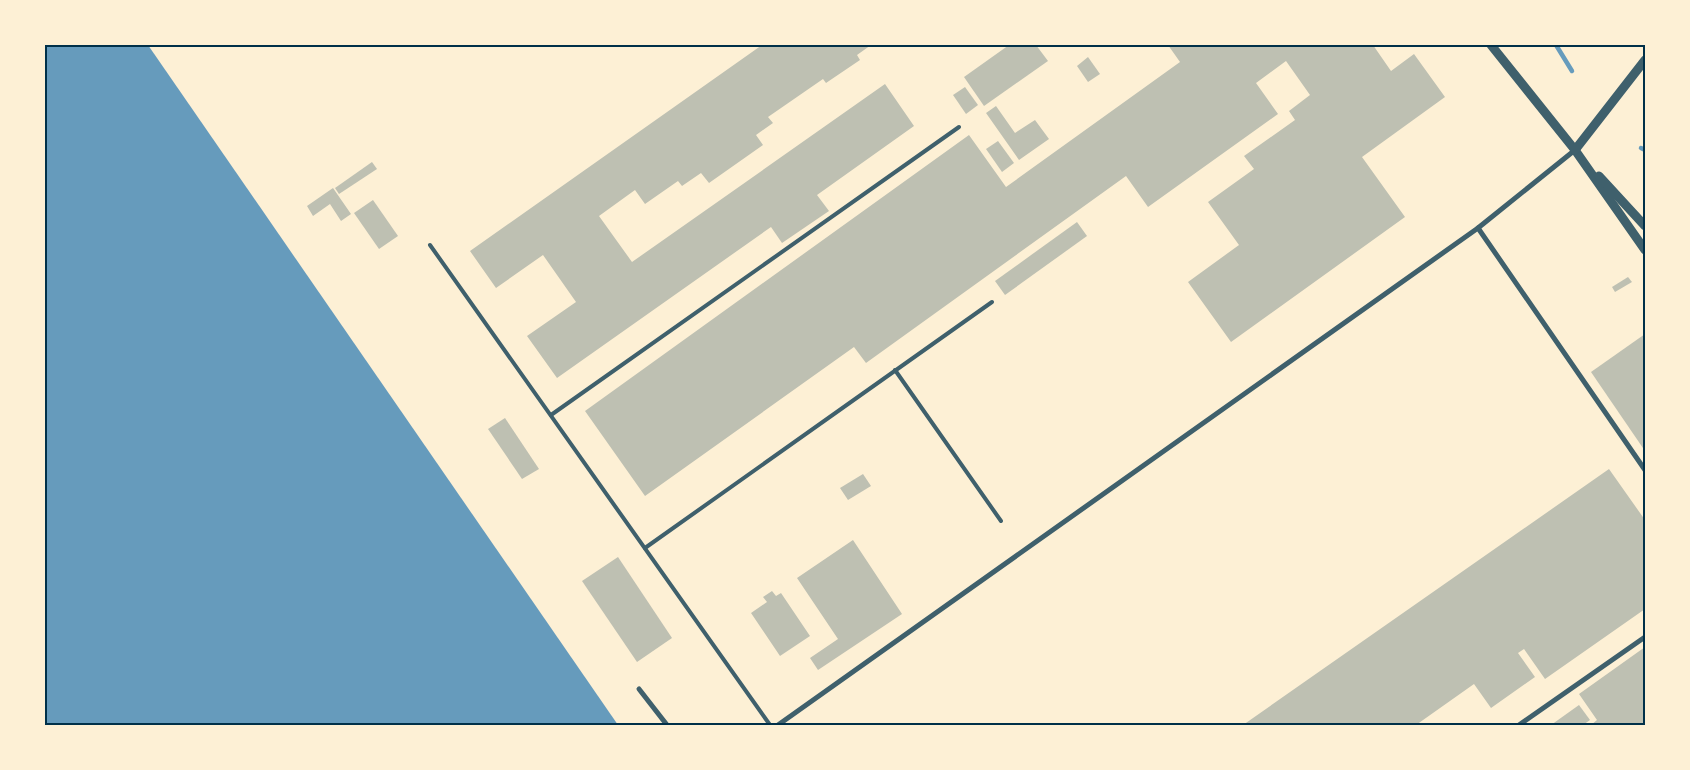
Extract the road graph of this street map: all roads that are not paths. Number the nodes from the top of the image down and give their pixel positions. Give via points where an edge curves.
1 (1491, 45) edge
2 (1645, 60) edge
3 (959, 127) dead end
4 (1575, 150) junction
5 (1645, 226) edge
6 (1478, 228) junction
7 (430, 244) dead end
8 (1645, 250) edge
9 (992, 302) dead end
10 (895, 370) junction
11 (550, 415) junction
12 (1645, 470) edge
13 (1001, 520) dead end
14 (644, 548) junction
15 (1645, 637) edge
16 (639, 688) dead end
17 (666, 725) edge
18 (770, 725) edge
19 (778, 725) edge
20 (1519, 725) edge

1 - 4 street
2 - 4 street
3 - 11 lane
4 - 5 street
4 - 6 street
4 - 8 street
6 - 12 street
6 - 19 street
7 - 11 lane
9 - 10 lane
10 - 13 lane
10 - 14 lane
11 - 14 lane
14 - 18 lane
15 - 20 street
16 - 17 street

